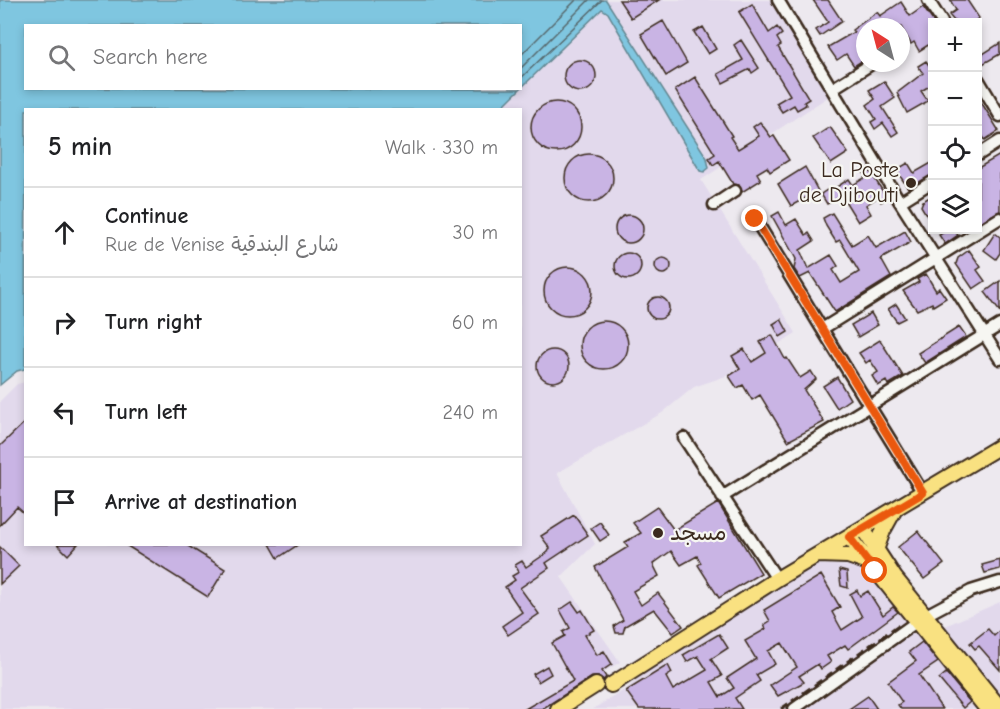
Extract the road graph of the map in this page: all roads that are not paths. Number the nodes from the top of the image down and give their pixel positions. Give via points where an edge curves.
1 (778, 0) edge
2 (928, 0) edge
3 (939, 18) edge
4 (859, 72) edge
5 (982, 87) edge
6 (832, 89) junction
7 (1000, 116) edge
8 (1000, 141) edge
9 (982, 152) edge
10 (928, 185) edge
11 (735, 191) dead end
12 (900, 202) junction
13 (714, 205) dead end
14 (1000, 218) edge
15 (755, 219) dead end
16 (935, 258) junction
17 (1000, 325) edge
18 (822, 328) junction
19 (984, 334) junction
20 (1000, 359) edge
21 (870, 407) junction
22 (684, 438) dead end
23 (1000, 447) edge
24 (923, 493) junction
25 (722, 497) junction
26 (895, 510) junction
27 (863, 529) junction
28 (849, 537) junction
29 (876, 550) junction
30 (818, 555) junction
31 (867, 562) junction
32 (776, 580) junction
33 (1000, 582) edge
34 (921, 619) junction
35 (603, 685) junction
36 (1000, 708) edge
37 (558, 709) edge
38 (574, 709) edge
39 (794, 709) edge
40 (987, 709) edge

1 - 6 street
2 - 3 street
4 - 6 street
5 - 7 street
6 - 12 street
8 - 9 street
10 - 12 street
11 - 13 street
12 - 16 street
14 - 16 street
15 - 18 street
16 - 18 street
16 - 19 street
17 - 19 street
18 - 21 street
19 - 20 street
19 - 21 street
21 - 24 street
21 - 25 street
22 - 25 street
23 - 24 main road
24 - 26 main road
25 - 32 street
26 - 27 main road
26 - 29 main road
27 - 28 main road
27 - 29 main road
28 - 30 main road
28 - 31 main road
29 - 34 main road
30 - 31 main road via 848,556
30 - 32 main road
31 - 34 main road
32 - 35 main road
33 - 34 street via 971,591
34 - 36 main road
34 - 39 street
34 - 40 main road
35 - 37 main road
35 - 38 main road

